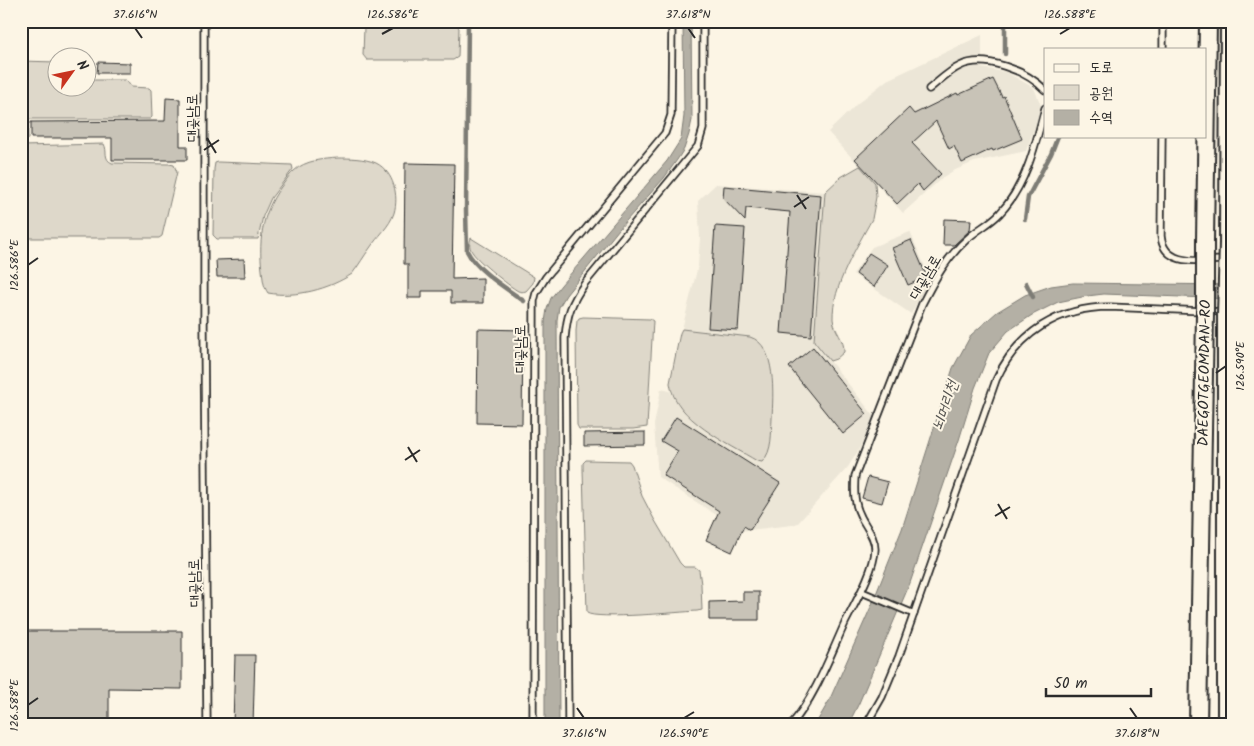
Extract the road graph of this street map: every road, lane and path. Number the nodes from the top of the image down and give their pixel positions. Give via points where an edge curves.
1 (204, 21) edge
2 (672, 21) edge
3 (703, 21) edge
4 (1163, 21) edge
5 (1208, 21) edge
6 (1229, 21) edge
7 (1164, 48) edge
8 (929, 89) dead end
9 (1044, 89) edge
10 (1044, 111) edge
11 (1162, 138) edge
12 (1233, 259) edge
13 (1229, 313) edge
14 (862, 592) junction
15 (914, 614) junction
16 (207, 725) edge
17 (533, 725) edge
18 (568, 725) edge
19 (791, 725) edge
20 (866, 725) edge
21 (1198, 725) edge
22 (1226, 725) edge

1 - 16 lane, 대곶남로
2 - 17 lane, 대곶남로 via 671,115 665,133 546,277 534,302
3 - 18 lane via 703,129 698,146 585,283 568,314 565,338
4 - 7 lane
5 - 21 main road, DAEGOTGEOMDAN-RO, bridge
6 - 13 main road, DAEGOTGEOMDAN-RO, bridge
8 - 9 lane via 954,68 977,63 998,64 1033,80
10 - 14 lane, 대곶남로 via 1026,169 1010,199 1001,212 956,250 933,281 862,456 855,476 856,505 875,548
11 - 12 lane via 1161,236 1164,250 1185,261
13 - 15 lane via 1094,307 1076,310 1051,321 1020,343 996,380
13 - 22 main road, DAEGOTGEOMDAN-RO
14 - 15 lane
14 - 19 lane, 대곶남로 via 807,701
15 - 20 lane via 891,678

